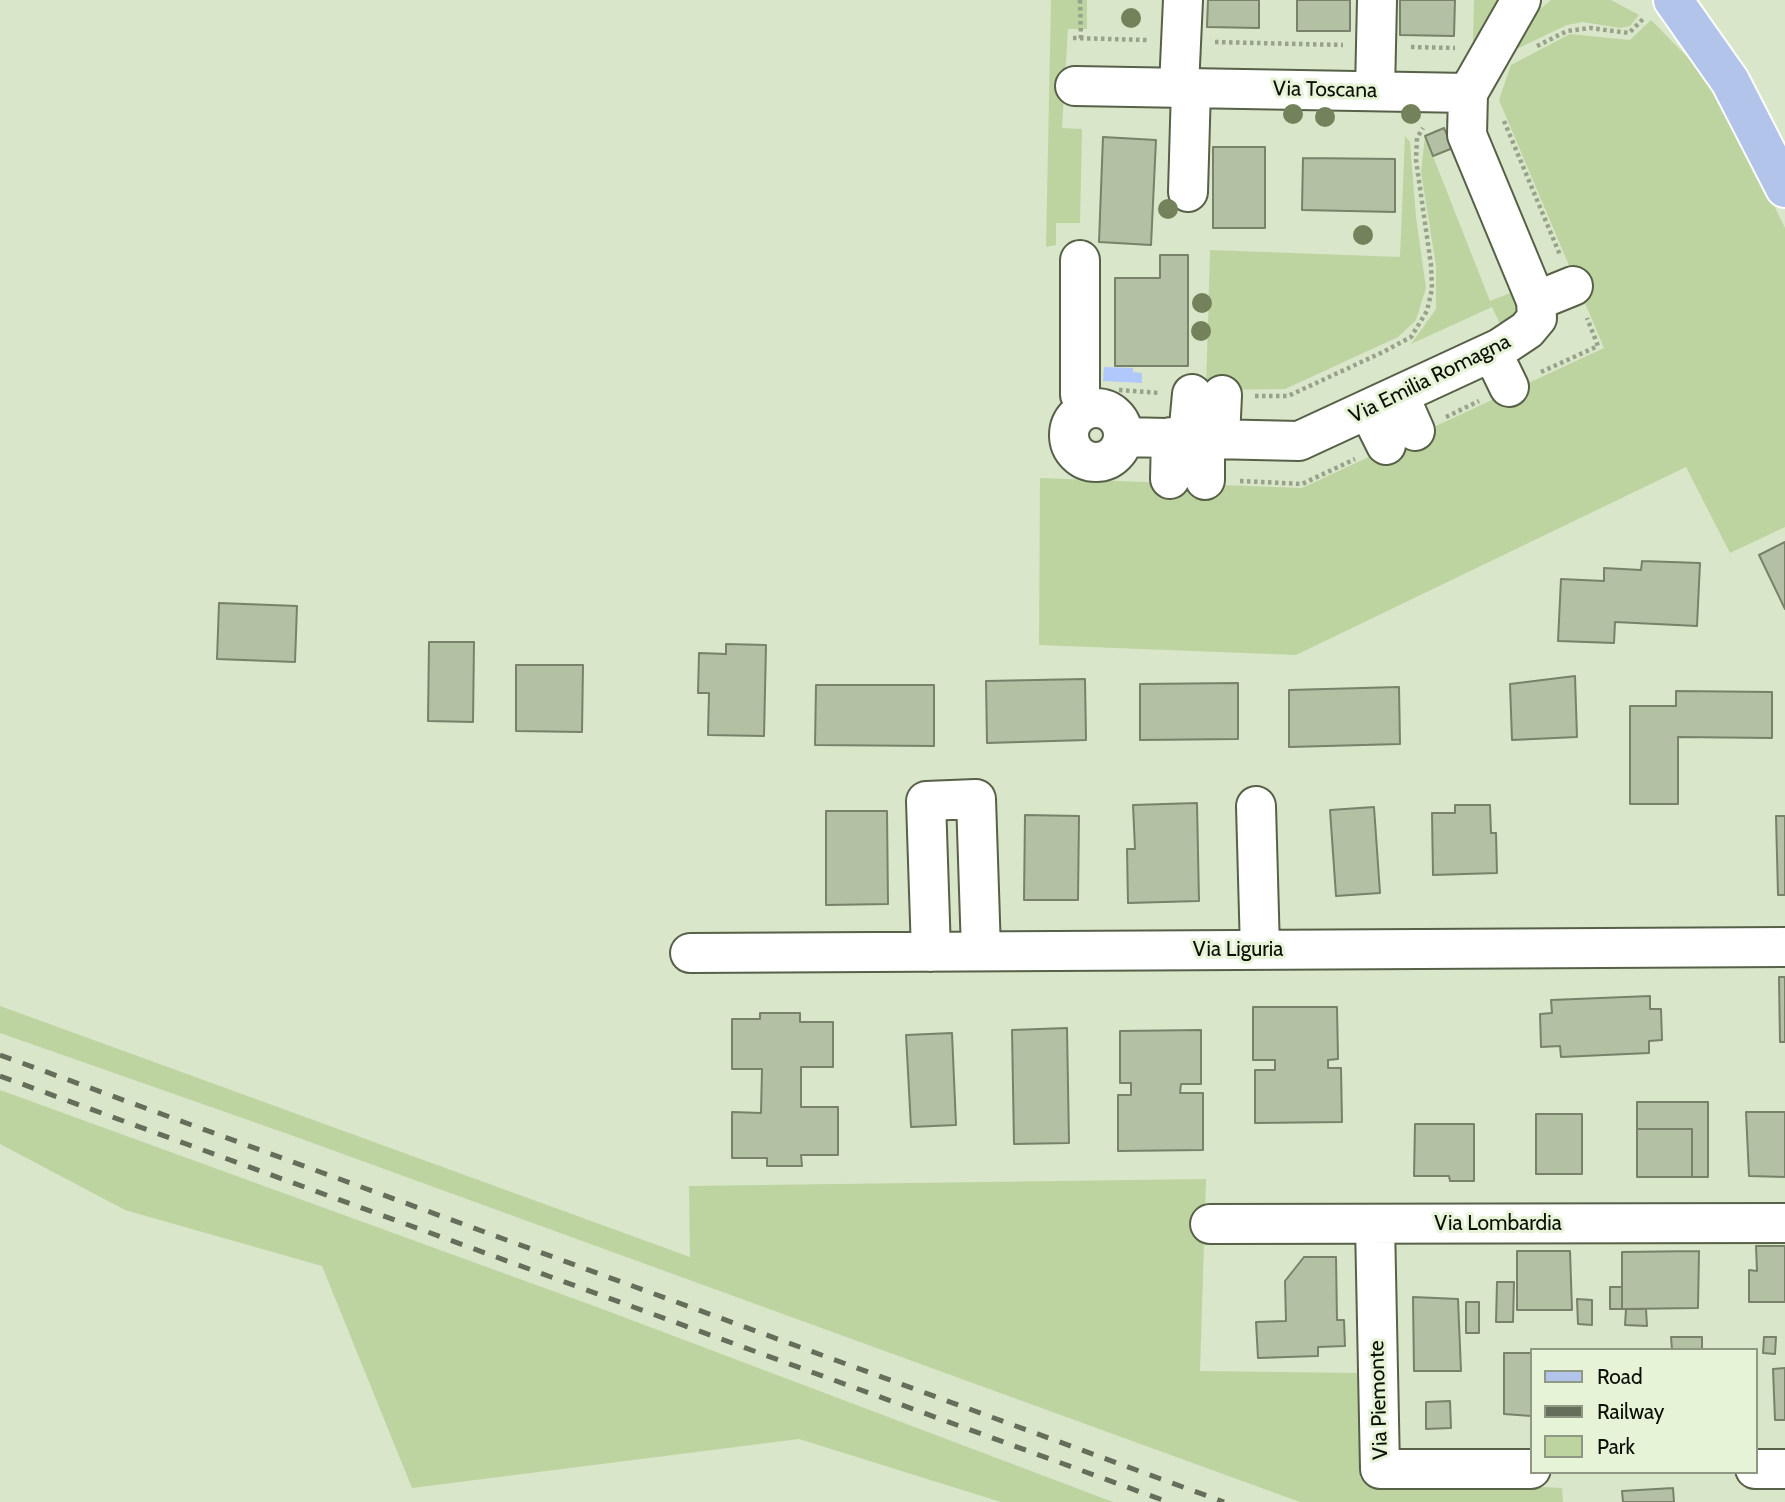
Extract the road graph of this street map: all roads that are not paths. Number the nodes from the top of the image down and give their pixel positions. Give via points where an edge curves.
1 (1183, 0) edge
2 (1377, 0) edge
3 (1521, 0) edge
4 (1662, 4) edge
5 (1075, 86) dead end
6 (1185, 88) junction
7 (1375, 91) junction
8 (1454, 93) junction
9 (1785, 188) edge
10 (1188, 192) dead end
11 (1080, 260) dead end
12 (1573, 286) dead end
13 (1536, 301) junction
14 (1492, 352) junction
15 (1509, 387) dead end
16 (1207, 395) road end
17 (1384, 402) junction
18 (1196, 438) junction
19 (1401, 438) dead end
20 (1187, 480) dead end
21 (1256, 806) dead end
22 (1785, 947) edge
23 (1260, 950) junction
24 (981, 951) junction
25 (931, 952) junction
26 (690, 953) dead end
27 (1785, 1223) edge
28 (1210, 1224) dead end
29 (1375, 1224) junction
30 (1530, 1469) edge
31 (1757, 1469) edge
32 (1785, 1469) edge

1 - 6 street
2 - 7 street
3 - 8 street
4 - 9 main road via 1730,81
5 - 6 street, Via Toscana
6 - 7 street, Via Toscana
6 - 10 street
7 - 8 street, Via Toscana
8 - 13 street
11 - 18 street, Via Emilia Romagna via 1084,402 1070,426 1069,444 1080,458 1096,462 1111,458 1123,437
12 - 13 street
13 - 14 street, Via Emilia Romagna via 1536,317 1527,330
14 - 15 street
14 - 17 street, Via Emilia Romagna
16 - 18 street
17 - 18 street, Via Emilia Romagna via 1299,441
17 - 19 street
18 - 20 street
21 - 23 street
22 - 23 street, Via Liguria
23 - 24 street, Via Liguria
24 - 25 street, Via Liguria
24 - 25 street via 976,799 926,801
25 - 26 street, Via Liguria
27 - 29 street, Via Lombardia
28 - 29 street, Via Lombardia
29 - 30 street, Via Piemonte via 1380,1469
31 - 32 street

